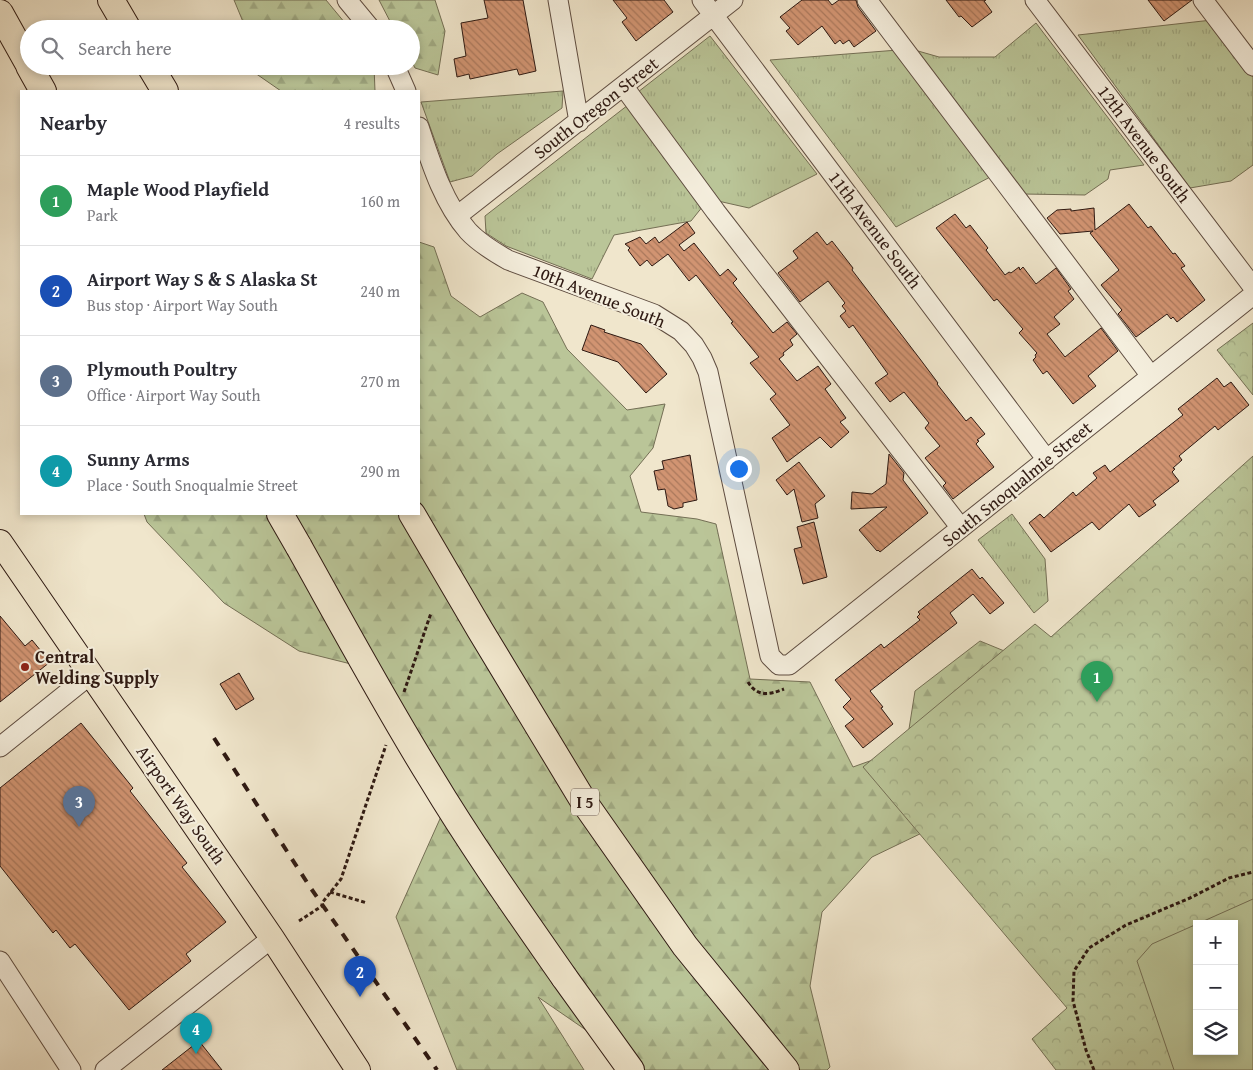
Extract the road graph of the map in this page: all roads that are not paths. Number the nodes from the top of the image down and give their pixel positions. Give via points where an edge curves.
1 (111, 0) edge
2 (347, 0) edge
3 (558, 0) edge
4 (702, 0) edge
5 (733, 0) edge
6 (867, 0) edge
7 (1035, 0) edge
8 (1204, 0) edge
9 (0, 13) edge
10 (714, 15) junction
11 (123, 20) edge
12 (364, 20) edge
13 (20, 50) edge
14 (1253, 66) edge
15 (34, 75) edge
16 (155, 75) edge
17 (399, 75) edge
18 (624, 87) junction
19 (42, 90) edge
20 (164, 90) edge
21 (406, 90) edge
22 (579, 122) junction
23 (420, 130) edge
24 (457, 216) junction
25 (1253, 287) edge
26 (1253, 296) edge
27 (1151, 376) junction
28 (1047, 460) junction
29 (281, 515) edge
30 (413, 515) edge
31 (961, 528) junction
32 (0, 542) edge
33 (779, 664) joint
34 (90, 674) junction
35 (0, 747) edge
36 (272, 938) junction
37 (0, 961) edge
38 (71, 1070) edge
39 (105, 1070) edge
40 (358, 1070) edge
41 (631, 1070) edge
42 (786, 1070) edge

1 - 11 highway
2 - 12 street
3 - 22 street
4 - 10 street, 11th Avenue South
5 - 10 street, South Oregon Street
6 - 27 street
7 - 25 street, 12th Avenue South
8 - 14 street
9 - 13 highway
10 - 18 street, South Oregon Street
10 - 28 street, 11th Avenue South
15 - 19 highway
16 - 20 highway
17 - 21 street
18 - 22 street, South Oregon Street
18 - 31 street via 716,212
22 - 24 street, South Oregon Street
23 - 24 street, 10th Avenue South via 444,194
24 - 33 street, 10th Avenue South via 468,231 508,260 654,314 681,331 694,345 708,372 770,656
26 - 27 street, South Snoqualmie Street
27 - 28 street, South Snoqualmie Street
28 - 31 street, South Snoqualmie Street
29 - 41 highway, bridge via 431,778 504,892
30 - 42 highway, I 5 via 584,802 685,946
31 - 33 street, South Snoqualmie Street via 789,665
32 - 34 main road, Airport Way South
34 - 35 street
34 - 36 main road, Airport Way South
36 - 39 street
36 - 40 main road, Airport Way South
37 - 38 street

